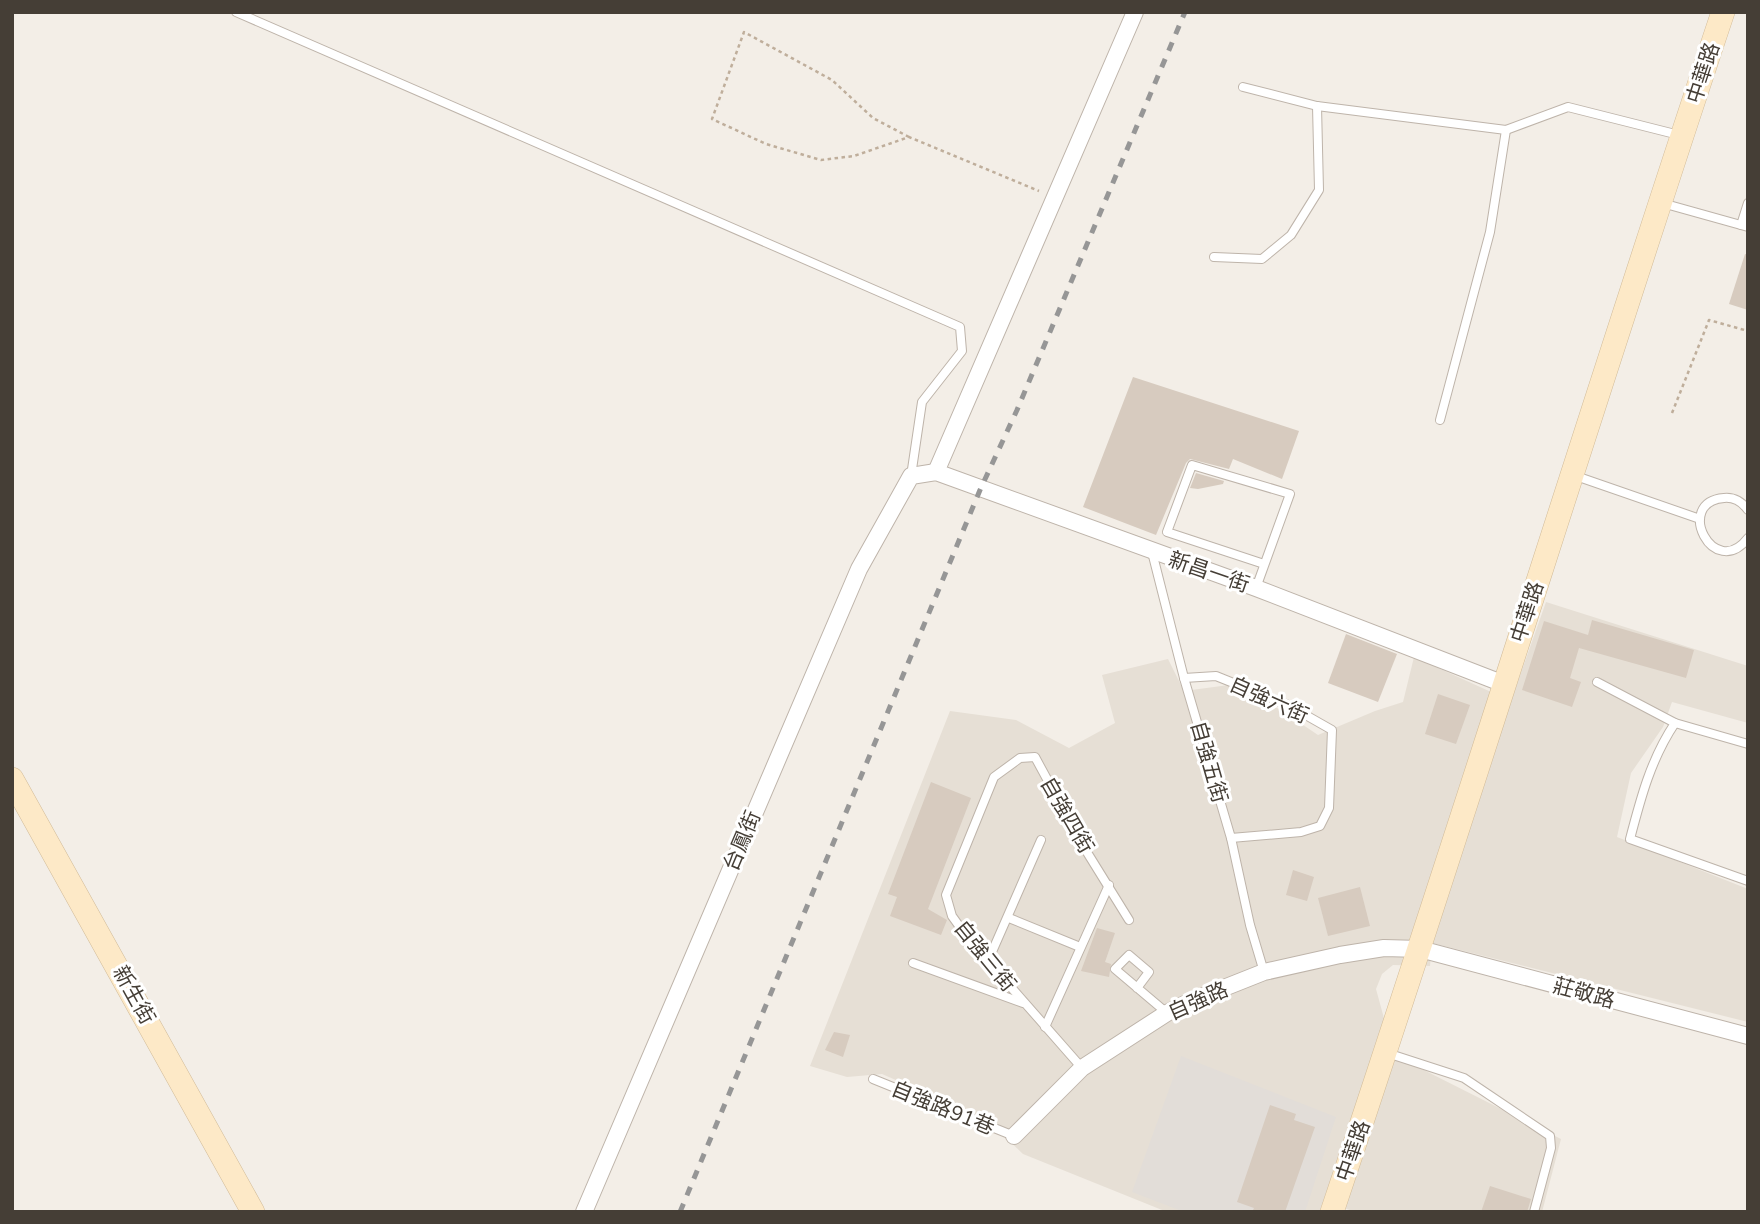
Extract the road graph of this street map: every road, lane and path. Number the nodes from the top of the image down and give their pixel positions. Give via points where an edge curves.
1 (236, 12) edge
2 (1135, 12) edge
3 (1723, 12) edge
4 (1243, 87) dead end
5 (1317, 106) junction
6 (1506, 130) junction
7 (1682, 135) junction
8 (909, 137) junction
9 (1055, 198) junction
10 (1659, 202) junction
11 (1748, 202) edge
12 (1744, 226) edge
13 (1213, 257) dead end
14 (1748, 331) edge
15 (1672, 413) dead end
16 (1440, 420) dead end
17 (936, 472) junction
18 (1571, 474) junction
19 (911, 476) junction
20 (1748, 510) edge
21 (1700, 519) junction
22 (1748, 538) edge
23 (1152, 552) junction
24 (1264, 564) junction
25 (1256, 589) junction
26 (1184, 678) junction
27 (1597, 682) dead end
28 (1504, 684) junction
29 (1675, 723) junction
30 (1748, 744) edge
31 (1020, 758) joint
32 (12, 779) edge
33 (1231, 838) junction
34 (1041, 840) dead end
35 (1748, 881) edge
36 (1109, 885) junction
37 (1009, 918) junction
38 (1129, 920) dead end
39 (1080, 947) junction
40 (1420, 949) junction
41 (988, 961) junction
42 (913, 963) dead end
43 (1264, 972) junction
44 (1137, 988) dead end
45 (1026, 1004) junction
46 (1167, 1013) junction
47 (1045, 1027) junction
48 (1748, 1037) edge
49 (1385, 1053) junction
50 (1082, 1068) junction
51 (873, 1079) dead end
52 (1014, 1136) joint
53 (253, 1212) edge
54 (584, 1212) edge
55 (1332, 1212) edge
56 (1534, 1212) edge

1 - 19 lane via 960,327 962,351 922,402
2 - 9 street
3 - 7 street, 中華路
4 - 5 lane
5 - 6 lane
5 - 13 lane via 1319,190 1291,234 1262,260
6 - 7 lane via 1568,107
6 - 16 lane via 1490,232
7 - 10 street, 中華路
8 - 8 path via 854,156 821,160 766,144 712,119 744,32 832,80 873,118
8 - 9 path
9 - 17 street
10 - 12 lane
10 - 18 street, 中華路
11 - 12 lane
14 - 15 path via 1709,320
17 - 19 street, 新昌一街
17 - 23 street, 新昌一街
18 - 21 lane
18 - 28 street, 中華路
19 - 54 street, 台鳳街 via 859,569
20 - 21 lane via 1739,501 1721,498 1709,504
21 - 22 lane via 1705,541 1715,548 1739,547
23 - 25 street, 新昌一街
23 - 26 lane, 自強五街
24 - 24 lane via 1290,494 1192,465 1167,532
24 - 25 lane
25 - 28 street, 新昌一街
26 - 33 lane, 自強五街
26 - 33 lane, 自強六街 via 1216,676 1288,705 1332,730 1329,808 1320,826
27 - 29 lane
28 - 40 street, 中華路
29 - 30 lane
29 - 35 lane via 1646,779 1630,839
31 - 36 lane, 自強四街 via 1035,757
31 - 41 lane, 自強三街 via 994,777 946,895 952,916
32 - 53 street, 新生街
33 - 43 lane, 自強五街
34 - 37 lane
36 - 38 lane, 自強四街
36 - 39 lane
37 - 39 lane
37 - 41 lane
39 - 47 lane
40 - 43 street, 自強路 via 1384,948
40 - 48 street, 莊敬路
40 - 49 street, 中華路
41 - 45 lane, 自強三街
42 - 45 lane
43 - 46 street, 自強路
44 - 46 lane
45 - 47 lane, 自強三街
46 - 50 street, 自強路
47 - 50 lane, 自強三街
49 - 55 street, 中華路
49 - 56 lane via 1464,1078 1550,1136
50 - 52 street, 自強路
51 - 52 lane, 自強路91巷

